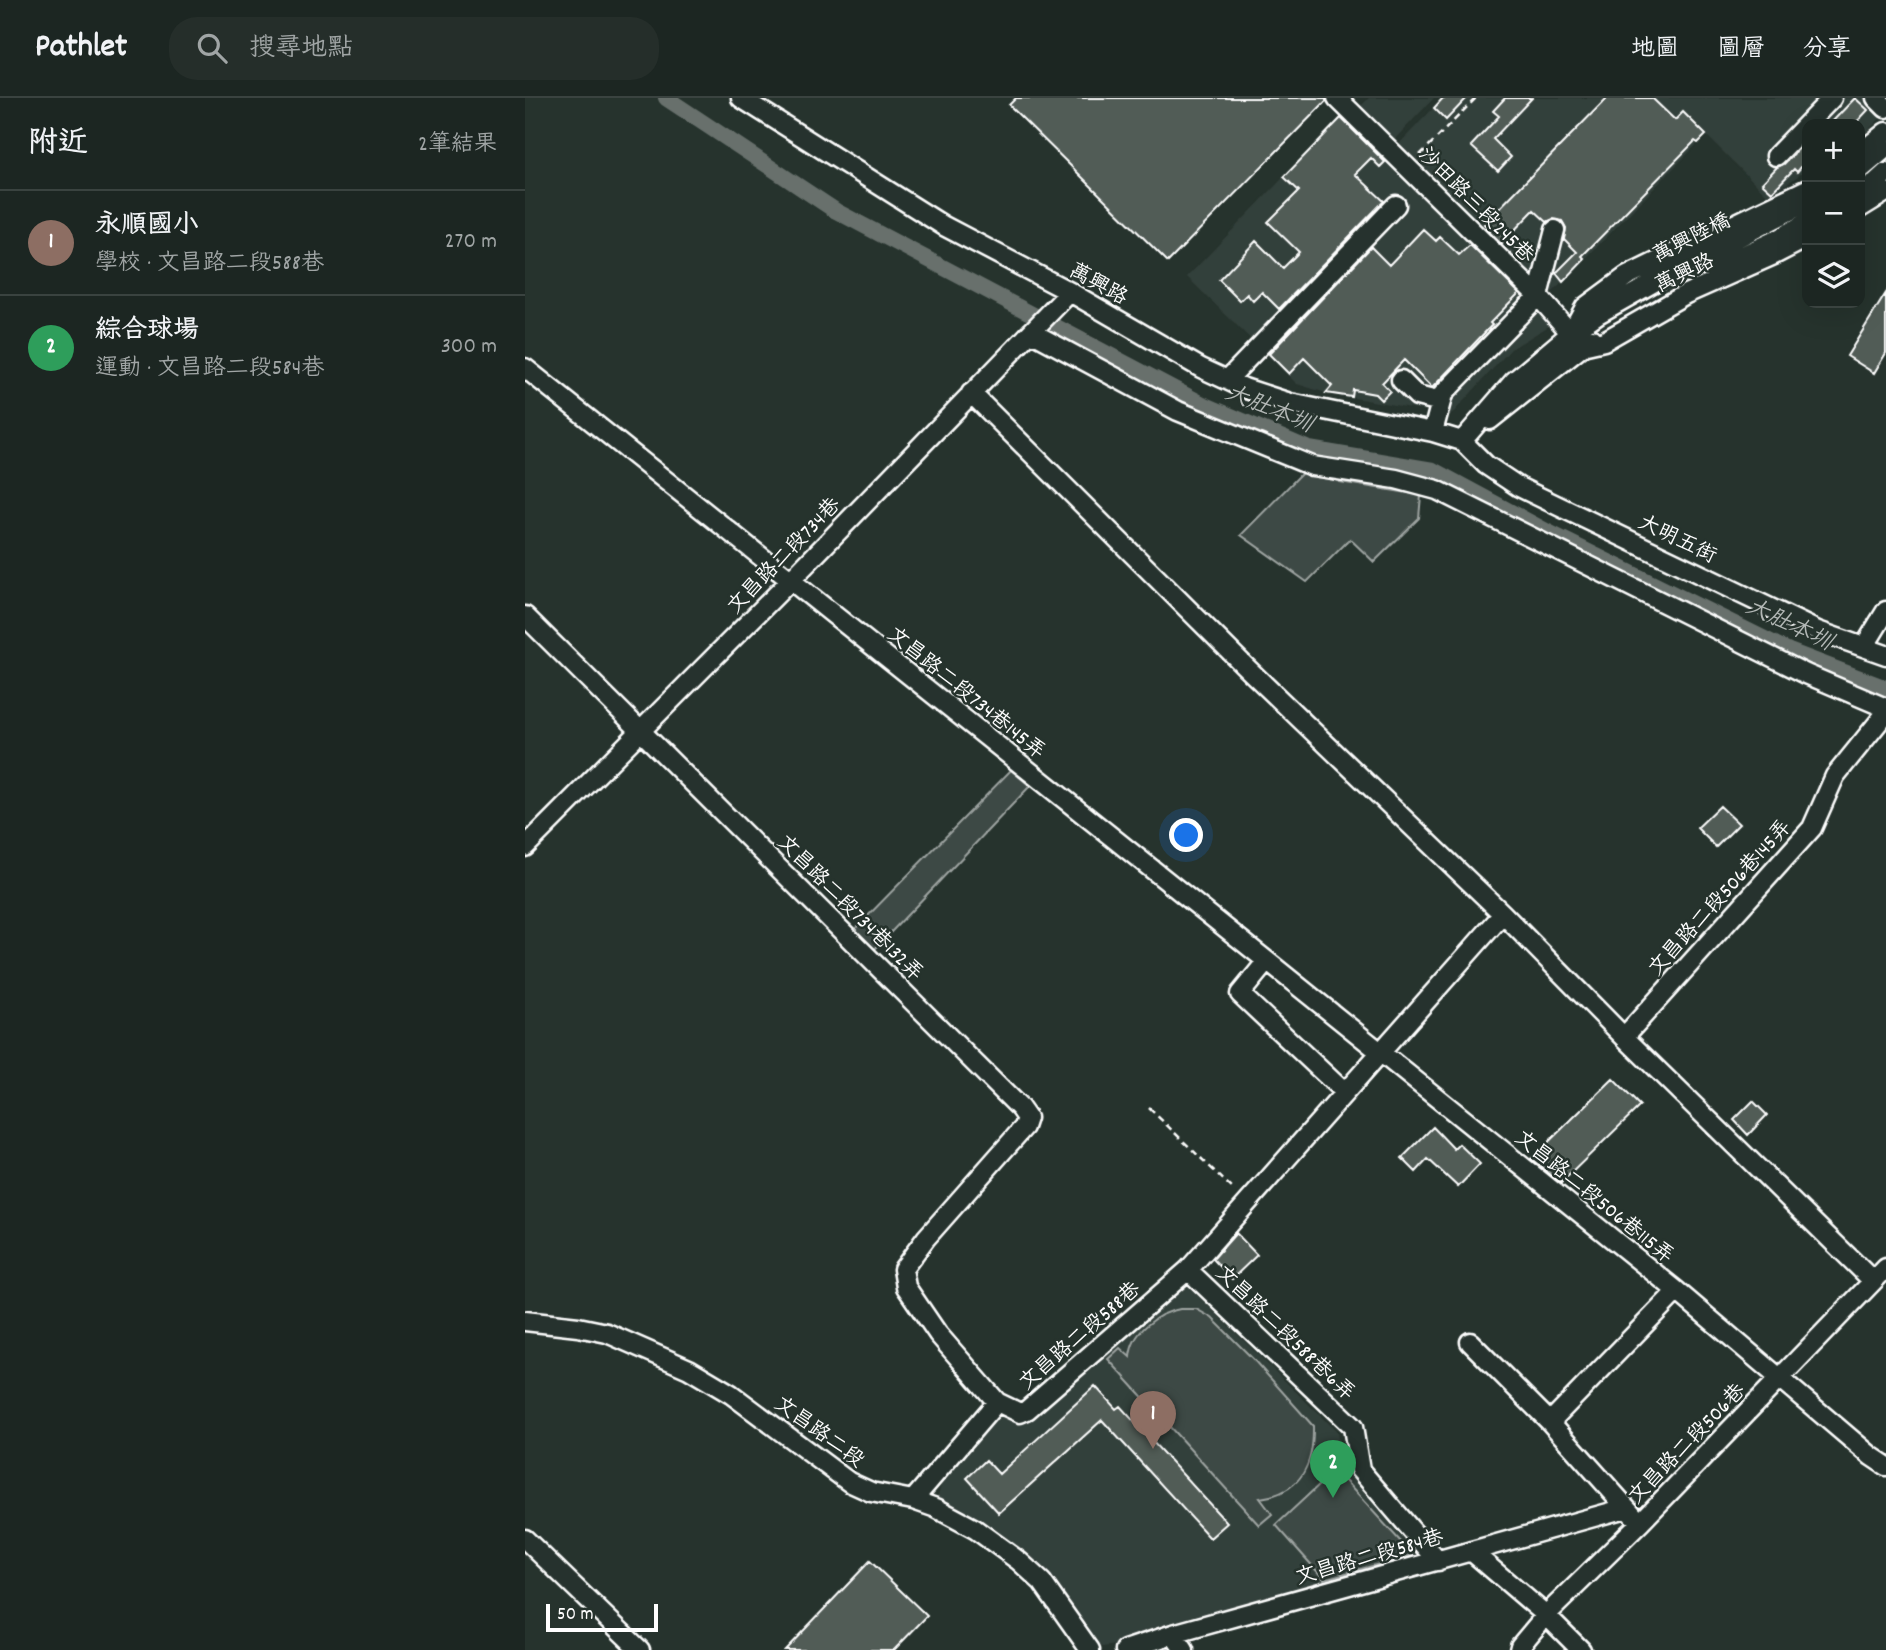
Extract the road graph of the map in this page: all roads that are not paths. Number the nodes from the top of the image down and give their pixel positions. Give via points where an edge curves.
1 (741, 98) edge
2 (1337, 98) edge
3 (1832, 98) edge
4 (1876, 98) edge
5 (1886, 108) edge
6 (1886, 132) edge
7 (1886, 148) edge
8 (1865, 149) edge
9 (1776, 156) dead end
10 (1865, 166) edge
11 (1886, 173) edge
12 (1865, 188) edge
13 (1802, 191) edge
14 (1886, 192) edge
15 (1396, 205) dead end
16 (1802, 205) edge
17 (1865, 205) edge
18 (1802, 225) edge
19 (1555, 230) dead end
20 (1802, 241) edge
21 (1070, 292) junction
22 (1538, 296) junction
23 (1602, 322) junction
24 (1031, 332) junction
25 (1576, 340) junction
26 (525, 369) edge
27 (1227, 380) junction
28 (1401, 380) dead end
29 (971, 393) junction
30 (1441, 402) junction
31 (1433, 432) junction
32 (1462, 441) junction
33 (790, 580) junction
34 (1886, 611) edge
35 (525, 616) edge
36 (1864, 647) junction
37 (1886, 655) edge
38 (1886, 710) edge
39 (641, 730) junction
40 (525, 847) edge
41 (1503, 914) junction
42 (1267, 961) junction
43 (1624, 1037) junction
44 (1380, 1052) junction
45 (1344, 1092) junction
46 (1886, 1268) edge
47 (1188, 1270) junction
48 (1873, 1281) junction
49 (1677, 1291) junction
50 (525, 1321) edge
51 (1470, 1342) dead end
52 (1780, 1378) junction
53 (997, 1402) junction
54 (1550, 1422) junction
55 (1881, 1458) edge
56 (913, 1500) junction
57 (1626, 1508) junction
58 (1641, 1522) junction
59 (525, 1539) edge
60 (1471, 1551) junction
61 (1438, 1561) junction
62 (1546, 1615) junction
63 (1173, 1634) junction
64 (640, 1650) edge
65 (1090, 1650) edge
66 (1125, 1650) edge
67 (1184, 1650) edge
68 (1519, 1650) edge
69 (1581, 1650) edge

1 - 21 street, 萬興路 via 944,226
2 - 22 street, 沙田路三段245巷
3 - 9 street
4 - 5 street
6 - 8 street
7 - 10 street
11 - 12 street
13 - 25 street, 萬興路 via 1627,276 1585,307
14 - 17 street
15 - 27 street
16 - 23 street, 萬興陸橋 via 1626,297
18 - 23 street, 萬興陸橋
19 - 22 street
20 - 25 street, 萬興路 via 1686,294 1604,341
21 - 24 street, 文昌路二段734巷
21 - 27 street, 萬興路
22 - 25 street, 沙田路三段245巷
22 - 30 street via 1443,394
23 - 25 street, 萬興路
24 - 29 street, 文昌路二段734巷
24 - 38 street via 1178,411 1313,466 1437,490
25 - 32 street, 萬興路 via 1524,394
26 - 33 street, 文昌路二段734巷145弄
27 - 31 street, 萬興路 via 1290,403
28 - 30 street via 1417,396
29 - 33 street, 文昌路二段734巷
29 - 41 street
30 - 31 street
31 - 32 street, 萬興路
32 - 36 street, 大明五街 via 1486,465 1519,487 1818,631
33 - 39 street, 文昌路二段734巷
33 - 42 street, 文昌路二段734巷145弄
34 - 36 street
35 - 39 street, 文昌路二段734巷132弄
36 - 37 street, 大明五街
38 - 43 street, 文昌路二段506巷145弄 via 1835,776 1812,828
39 - 40 street, 文昌路二段734巷
39 - 53 street, 文昌路二段734巷132弄 via 1027,1118 903,1269 906,1287 938,1334
41 - 43 street
41 - 44 street
42 - 44 street, 文昌路二段734巷145弄
42 - 45 street via 1240,994
43 - 48 street
44 - 45 street
44 - 49 street, 文昌路二段506巷115弄
45 - 47 street
46 - 48 street, 文昌路二段506巷
47 - 53 street, 文昌路二段588巷 via 1027,1410 1020,1413
47 - 61 street, 文昌路二段588巷6弄 via 1353,1427 1360,1470
48 - 52 street, 文昌路二段506巷
49 - 52 street, 文昌路二段506巷115弄
49 - 54 street
50 - 56 street, 文昌路二段 via 607,1333 689,1369 731,1394 849,1482 871,1492
51 - 54 street
52 - 55 street, 文昌路二段506巷115弄
52 - 58 street, 文昌路二段506巷
53 - 56 street, 文昌路二段588巷
54 - 57 street
56 - 65 street, 文昌路二段 via 975,1529 1019,1561 1042,1582
57 - 58 street
57 - 60 street, 文昌路二段584巷
58 - 62 street, 文昌路二段506巷
59 - 64 street
60 - 61 street, 文昌路二段584巷
60 - 62 street
61 - 63 street, 文昌路二段584巷
62 - 68 street, 文昌路二段506巷
62 - 69 street
63 - 66 street, 文昌路二段584巷
63 - 67 street

